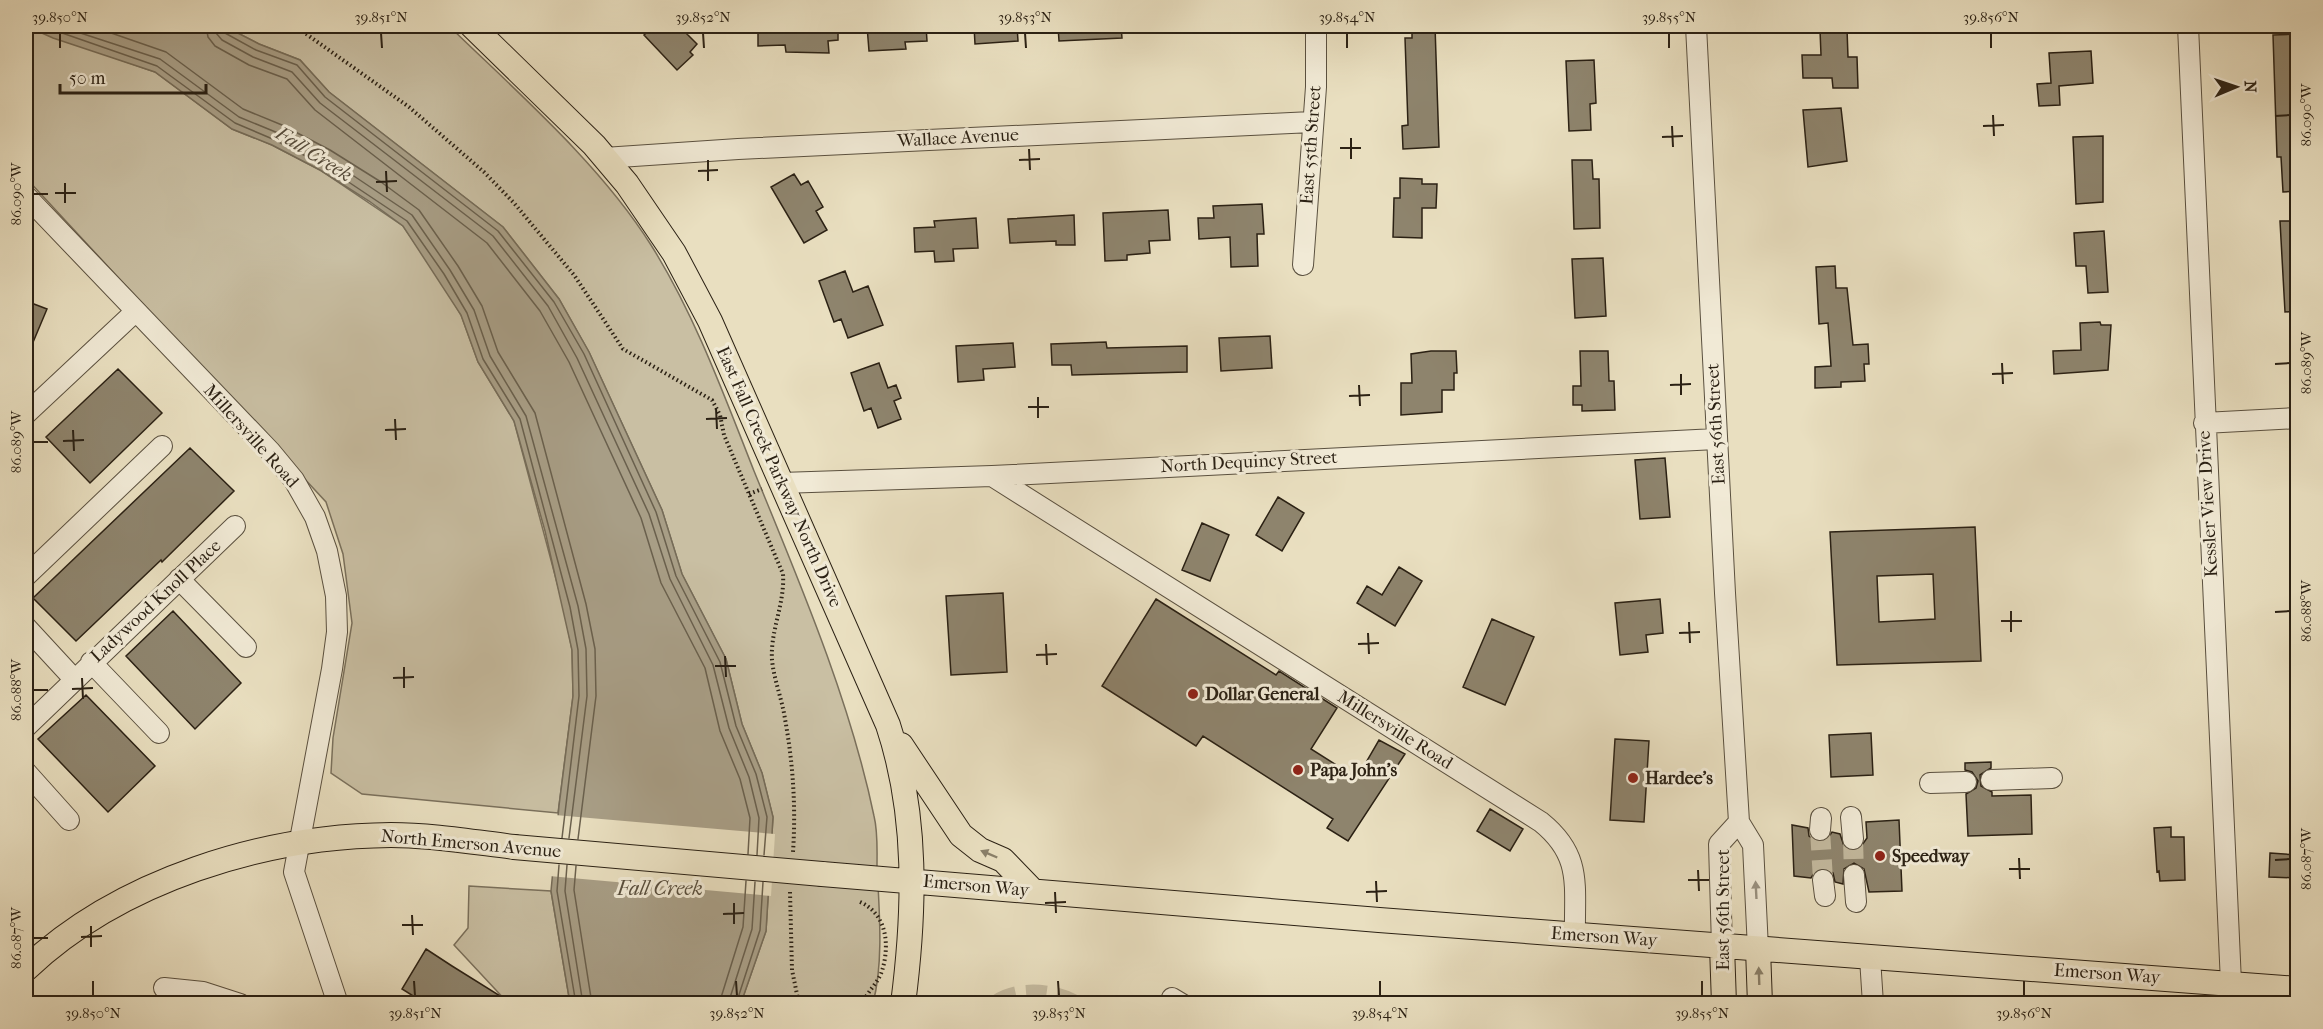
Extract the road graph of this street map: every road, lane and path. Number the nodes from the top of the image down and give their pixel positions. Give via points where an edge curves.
1 (295, 26) edge
2 (472, 26) edge
3 (1316, 26) edge
4 (1696, 26) edge
5 (2188, 26) edge
6 (1312, 122) junction
7 (604, 158) junction
8 (26, 196) edge
9 (1303, 265) dead end
10 (136, 311) junction
11 (26, 414) edge
12 (2298, 418) edge
13 (2204, 423) junction
14 (1716, 440) junction
15 (162, 446) dead end
16 (992, 476) junction
17 (781, 483) junction
18 (235, 526) dead end
19 (26, 576) edge
20 (179, 579) junction
21 (26, 627) edge
22 (246, 647) dead end
23 (92, 662) junction
24 (74, 679) junction
25 (26, 727) edge
26 (889, 727) junction
27 (159, 733) dead end
28 (26, 772) edge
29 (2052, 778) dead end
30 (1991, 780) dead end
31 (1965, 782) dead end
32 (1930, 783) dead end
33 (1851, 818) dead end
34 (69, 820) dead end
35 (1739, 822) junction
36 (1853, 839) tunnel mouth
37 (298, 844) junction
38 (792, 860) dead end
39 (1854, 875) tunnel mouth
40 (911, 881) junction
41 (791, 884) dead end
42 (1034, 891) junction
43 (860, 902) dead end
44 (1856, 902) dead end
45 (1575, 935) junction
46 (1722, 946) junction
47 (1758, 949) junction
48 (1870, 958) junction
49 (26, 969) edge
50 (2231, 983) junction
51 (164, 987) dead end
52 (2298, 989) edge
53 (240, 1004) edge
54 (338, 1004) edge
55 (799, 1004) edge
56 (862, 1004) edge
57 (903, 1004) edge
58 (1724, 1004) edge
59 (1760, 1004) edge
60 (1873, 1004) edge

1 - 38 path via 409,107 484,172 574,275 623,349 712,400 783,574 784,589 772,650 793,775
2 - 7 main road, East Fall Creek Parkway North Drive
3 - 6 street, East 55th Street
4 - 14 street, East 56th Street
5 - 13 street, Kessler View Drive
6 - 7 street, Wallace Avenue
6 - 9 street, East 55th Street
7 - 17 main road, East Fall Creek Parkway North Drive via 658,227 685,273
8 - 10 street, Millersville Road
10 - 11 street
10 - 37 street, Millersville Road via 286,470 307,501 327,551 336,596 337,632
12 - 13 street
13 - 50 street, Kessler View Drive
14 - 16 street, North Dequincy Street
14 - 35 street, East 56th Street
15 - 19 street
16 - 17 street, North Dequincy Street
16 - 45 street, Millersville Road via 1541,822 1562,841 1571,859
17 - 26 main road, East Fall Creek Parkway North Drive
18 - 20 street, Ladywood Knoll Place
20 - 22 street
20 - 23 street, Ladywood Knoll Place
21 - 24 street
23 - 24 street, Ladywood Knoll Place
23 - 27 street
24 - 25 street, Ladywood Knoll Place
26 - 40 main road, East Fall Creek Parkway North Drive via 906,794
42 -> 26 main road via 1003,860 980,850 961,835
28 - 34 street
29 - 30 street
31 - 32 street
33 - 36 street
35 - 46 street, East 56th Street via 1719,844
47 -> 35 street, East 56th Street via 1753,845
37 - 40 main road, North Emerson Avenue, bridge via 329,838 392,835
37 - 49 main road, North Emerson Avenue via 242,854 177,876 111,908
37 - 54 street, Millersville Road via 296,882 315,926
39 - 44 street
40 - 42 main road, Emerson Way
40 - 57 main road, East Fall Creek Parkway North Drive
41 - 55 path via 792,970
42 - 45 main road, Emerson Way
43 - 56 path via 883,923 887,937 881,972
45 - 46 main road, Emerson Way
46 - 47 main road, Emerson Way
46 - 58 main road, East 56th Street
47 - 48 main road, Emerson Way
59 -> 47 main road, East 56th Street
48 - 50 main road, Emerson Way
48 - 60 street
50 - 52 main road, Emerson Way
51 - 53 street via 203,992

